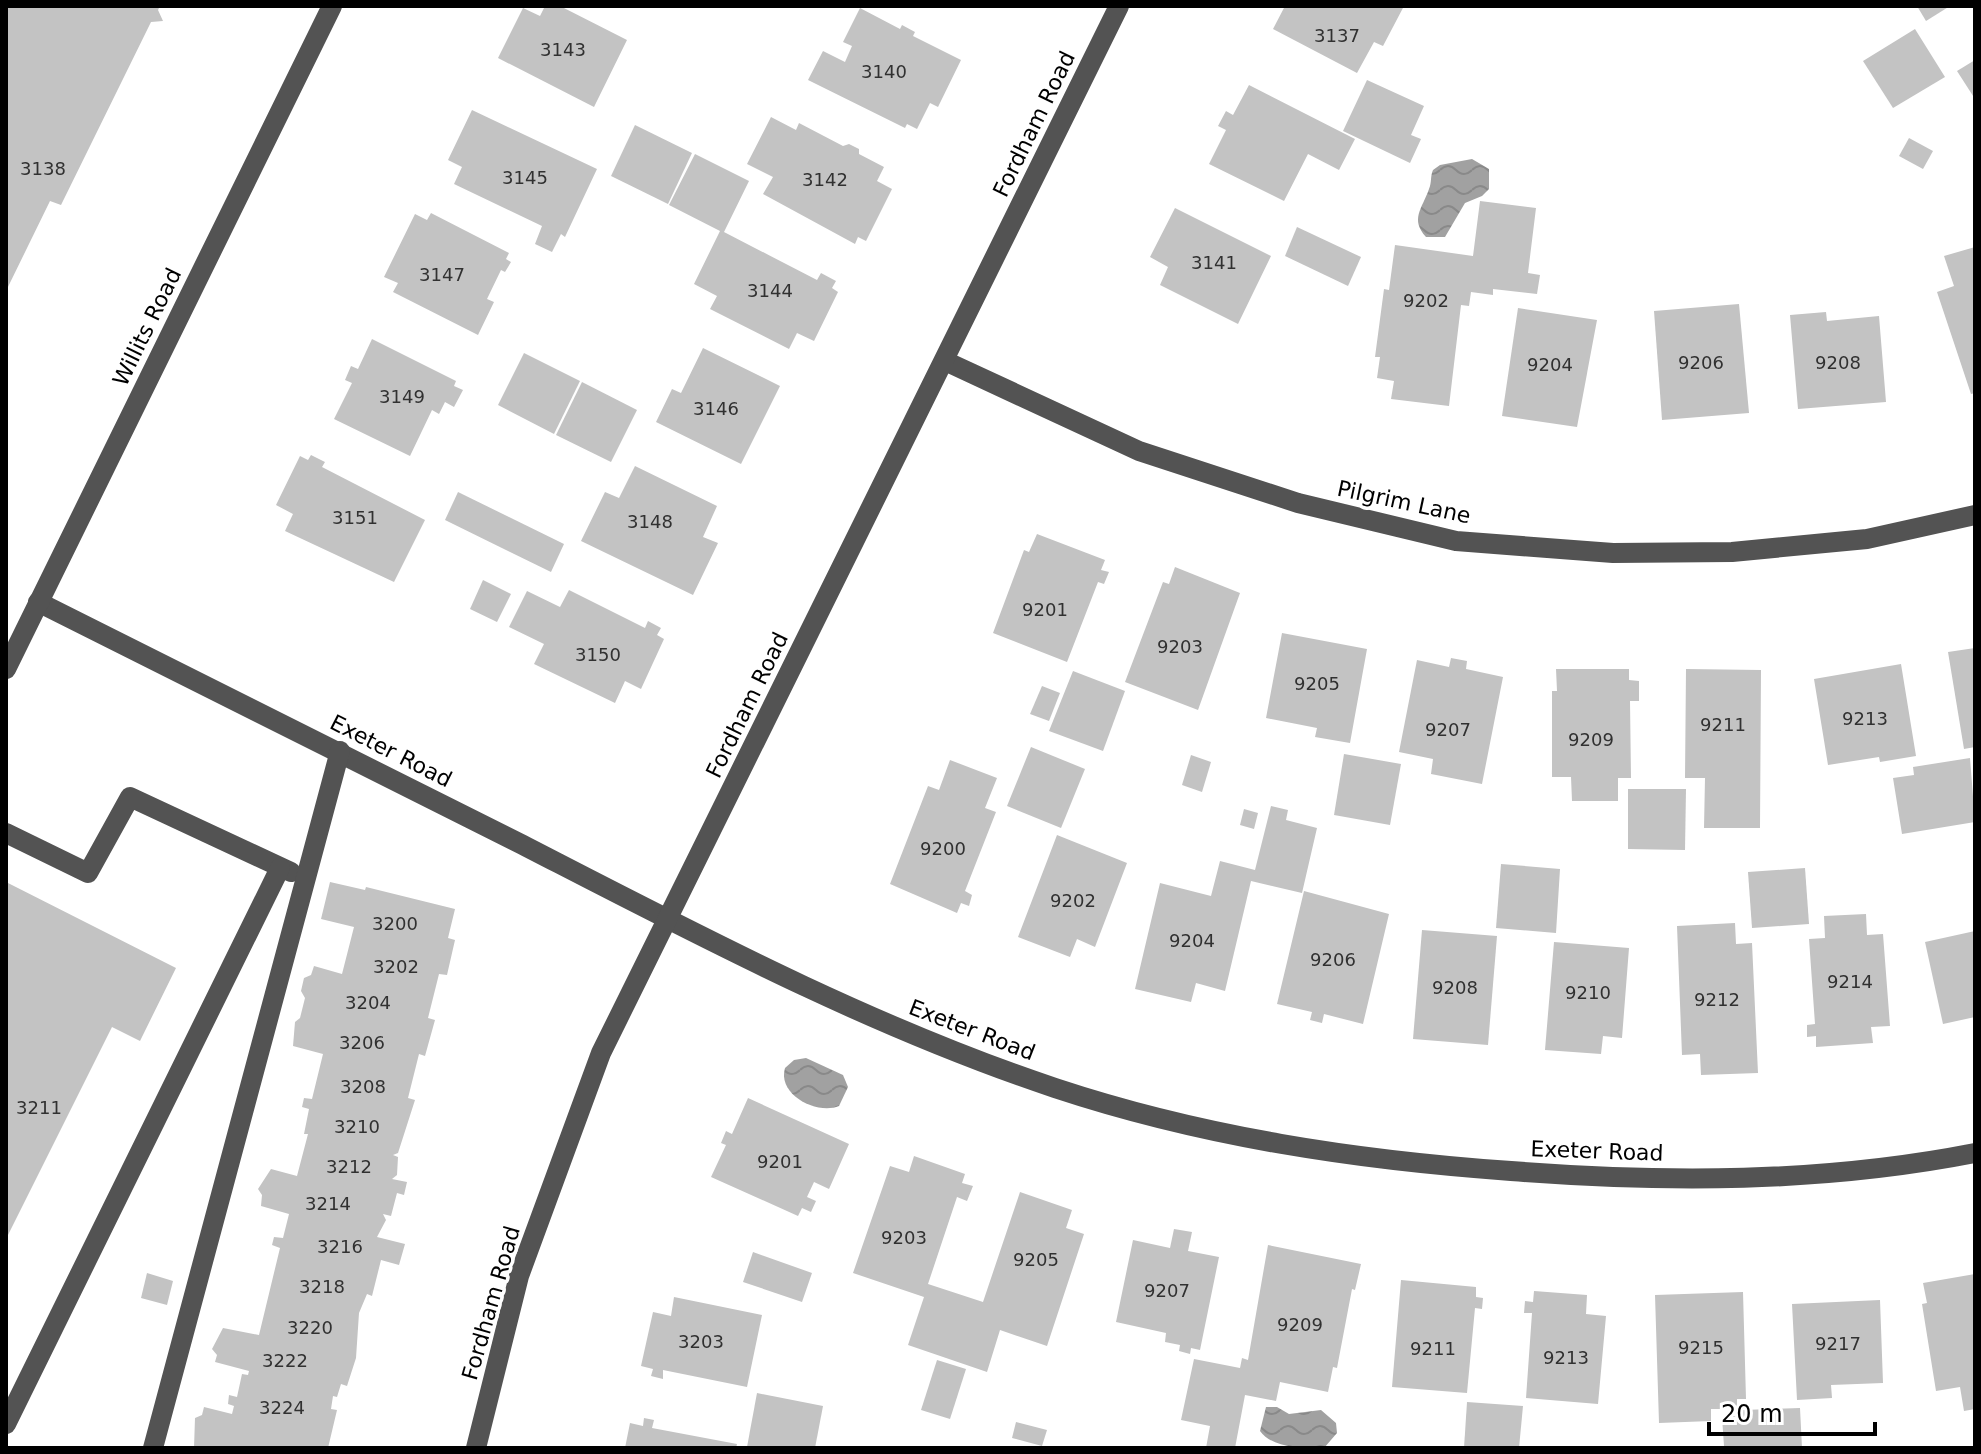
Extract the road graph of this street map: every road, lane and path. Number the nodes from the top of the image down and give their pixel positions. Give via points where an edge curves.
1 (332, 6) edge
2 (1119, 6) edge
3 (945, 361) junction
4 (1975, 515) edge
5 (38, 602) junction
6 (6, 669) edge
7 (340, 751) junction
8 (6, 833) edge
9 (280, 868) junction
10 (305, 879) junction
11 (668, 919) junction
12 (1975, 1153) edge
13 (6, 1424) edge
14 (153, 1448) edge
15 (476, 1448) edge

1 - 5 street, Willits Road
2 - 3 street, Fordham Road
3 - 4 street, Pilgrim Lane via 1139,451 1298,503 1456,541 1613,553 1732,552 1867,539
3 - 11 street, Fordham Road
5 - 6 street, Willits Road
5 - 7 street, Exeter Road
7 - 10 street
7 - 11 street, Exeter Road
8 - 9 street via 88,873 130,797
9 - 10 street
9 - 13 street
10 - 14 street
11 - 12 street, Exeter Road via 881,1022 1057,1088 1268,1145 1413,1164 1602,1178 1785,1178
11 - 15 street, Fordham Road via 601,1053 525,1261

